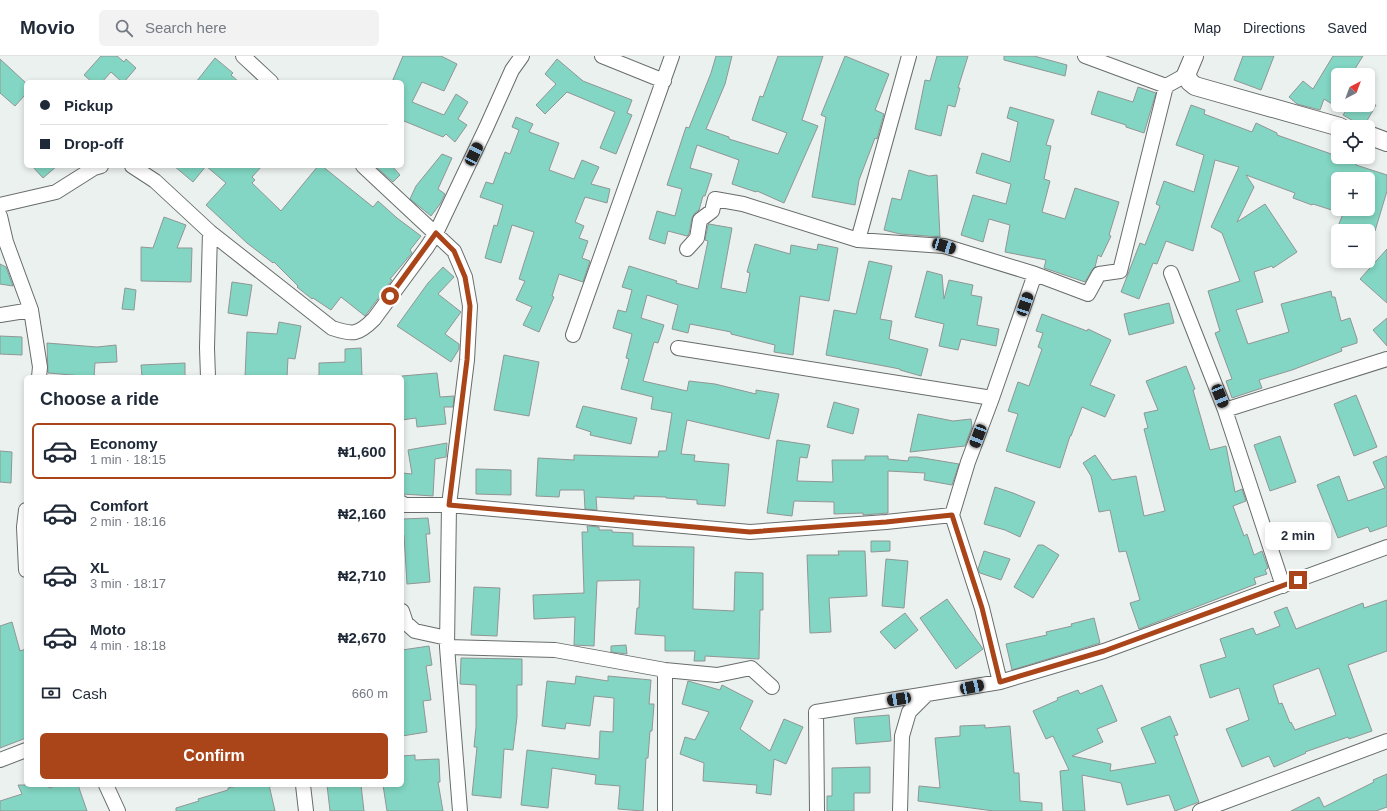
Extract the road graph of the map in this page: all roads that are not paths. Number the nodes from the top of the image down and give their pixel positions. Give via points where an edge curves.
1 (242, 56) edge
2 (522, 56) edge
3 (602, 56) edge
4 (672, 56) edge
5 (909, 56) edge
6 (1085, 56) edge
7 (1194, 56) edge
8 (1186, 75) junction
9 (269, 80) edge
10 (664, 81) junction
11 (1166, 86) junction
12 (1331, 124) edge
13 (1375, 138) edge
14 (1387, 142) edge
15 (94, 168) edge
16 (135, 168) edge
17 (365, 168) edge
18 (0, 205) edge
19 (0, 216) edge
20 (210, 232) junction
21 (436, 233) junction
22 (858, 240) junction
23 (687, 249) dead end
24 (1171, 273) dead end
25 (1035, 274) junction
26 (31, 310) junction
27 (0, 315) edge
28 (573, 335) dead end
29 (678, 348) dead end
30 (1387, 359) edge
31 (39, 375) edge
32 (208, 375) edge
33 (992, 398) junction
34 (1225, 410) junction
35 (404, 505) edge
36 (449, 505) junction
37 (952, 515) junction
38 (1387, 546) edge
39 (1283, 586) junction
40 (404, 617) edge
41 (447, 643) junction
42 (665, 670) junction
43 (1000, 682) junction
44 (772, 687) dead end
45 (927, 694) junction
46 (1387, 742) edge
47 (24, 751) edge
48 (0, 760) edge
49 (107, 787) edge
50 (303, 787) edge
51 (118, 811) edge
52 (306, 811) edge
53 (460, 811) edge
54 (665, 811) edge
55 (817, 811) edge
56 (900, 811) edge
57 (1200, 811) edge

1 - 9 street
2 - 21 street via 512,70
3 - 10 street
4 - 10 street
5 - 22 street
6 - 11 street
7 - 8 street
8 - 11 street
8 - 12 street via 1195,86
10 - 28 street
11 - 25 street via 1120,271 1099,274 1088,294
13 - 14 street
15 - 18 street via 56,192
16 - 20 street via 154,181
17 - 21 street
19 - 26 street via 6,242
20 - 21 street via 332,328 352,333 364,329 374,319
20 - 32 street
21 - 36 street via 454,251 465,277 470,306 467,360
22 - 23 street via 743,204 715,199 712,211 700,220 697,238
22 - 25 street via 944,246
24 - 34 street
25 - 33 street
26 - 27 street
26 - 31 street
29 - 33 street
30 - 34 street
33 - 37 street via 968,462
34 - 39 street
35 - 36 street
36 - 37 street via 750,532
36 - 41 street
37 - 43 street via 982,608
38 - 39 street
39 - 43 street via 1104,651
40 - 41 street via 406,623 415,631
41 - 42 street via 555,650
41 - 53 street
42 - 44 street via 717,675 751,668
42 - 54 street
43 - 45 street
45 - 55 street via 816,712
45 - 56 street via 908,712 902,736
46 - 57 street
47 - 48 street
49 - 51 street
50 - 52 street

